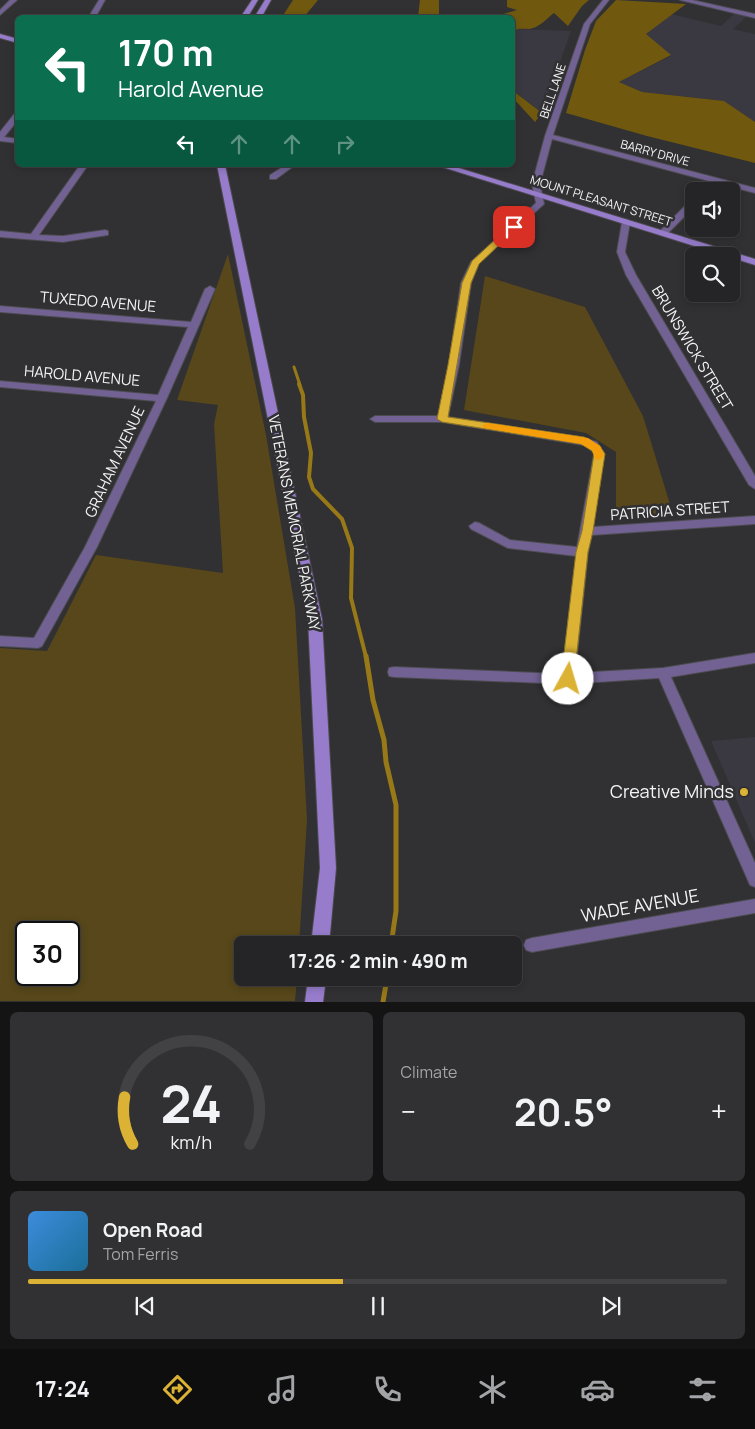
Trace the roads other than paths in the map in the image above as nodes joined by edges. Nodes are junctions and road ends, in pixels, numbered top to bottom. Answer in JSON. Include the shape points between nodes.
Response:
{"nodes":[{"id":1,"x":14,"y":0,"type":"edge"},
{"id":2,"x":102,"y":0,"type":"edge"},
{"id":3,"x":255,"y":0,"type":"edge"},
{"id":4,"x":268,"y":0,"type":"edge"},
{"id":5,"x":606,"y":0,"type":"edge"},
{"id":6,"x":683,"y":0,"type":"edge"},
{"id":7,"x":0,"y":13,"type":"edge"},
{"id":8,"x":93,"y":15,"type":"edge"},
{"id":9,"x":245,"y":15,"type":"edge"},
{"id":10,"x":259,"y":15,"type":"edge"},
{"id":11,"x":755,"y":16,"type":"edge"},
{"id":12,"x":0,"y":36,"type":"edge"},
{"id":13,"x":15,"y":40,"type":"edge"},
{"id":14,"x":15,"y":119,"type":"edge"},
{"id":15,"x":549,"y":136,"type":"junction"},
{"id":16,"x":0,"y":138,"type":"edge"},
{"id":17,"x":15,"y":140,"type":"edge"},
{"id":18,"x":83,"y":167,"type":"edge"},
{"id":19,"x":221,"y":167,"type":"edge"},
{"id":20,"x":288,"y":167,"type":"edge"},
{"id":21,"x":447,"y":167,"type":"edge"},
{"id":22,"x":273,"y":177,"type":"dead end"},
{"id":23,"x":715,"y":180,"type":"joint"},
{"id":24,"x":755,"y":191,"type":"edge"},
{"id":25,"x":538,"y":195,"type":"junction"},
{"id":26,"x":685,"y":211,"type":"edge"},
{"id":27,"x":626,"y":222,"type":"junction"},
{"id":28,"x":105,"y":233,"type":"dead end"},
{"id":29,"x":663,"y":233,"type":"junction"},
{"id":30,"x":0,"y":234,"type":"edge"},
{"id":31,"x":33,"y":236,"type":"junction"},
{"id":32,"x":755,"y":262,"type":"edge"},
{"id":33,"x":210,"y":289,"type":"dead end"},
{"id":34,"x":0,"y":309,"type":"edge"},
{"id":35,"x":193,"y":325,"type":"junction"},
{"id":36,"x":0,"y":384,"type":"edge"},
{"id":37,"x":162,"y":398,"type":"junction"},
{"id":38,"x":375,"y":419,"type":"dead end"},
{"id":39,"x":442,"y":419,"type":"junction"},
{"id":40,"x":755,"y":485,"type":"edge"},
{"id":41,"x":755,"y":520,"type":"edge"},
{"id":42,"x":475,"y":526,"type":"dead end"},
{"id":43,"x":587,"y":531,"type":"junction"},
{"id":44,"x":582,"y":552,"type":"junction"},
{"id":45,"x":0,"y":641,"type":"edge"},
{"id":46,"x":755,"y":658,"type":"edge"},
{"id":47,"x":394,"y":672,"type":"dead end"},
{"id":48,"x":663,"y":673,"type":"junction"},
{"id":49,"x":568,"y":679,"type":"junction"},
{"id":50,"x":755,"y":880,"type":"edge"},
{"id":51,"x":755,"y":906,"type":"edge"},
{"id":52,"x":321,"y":936,"type":"edge"},
{"id":53,"x":532,"y":945,"type":"dead end"},
{"id":54,"x":316,"y":986,"type":"edge"},
{"id":55,"x":314,"y":1002,"type":"edge"}],
"edges":[{"from":1,"to":7,"type":"street"},
{"from":2,"to":8,"type":"street"},
{"from":3,"to":9,"type":"main road"},
{"from":4,"to":10,"type":"main road"},
{"from":5,"to":15,"type":"street","name":"BELL LANE","via":[[587,24]]},
{"from":6,"to":11,"type":"street"},
{"from":12,"to":13,"type":"main road"},
{"from":14,"to":16,"type":"street"},
{"from":15,"to":23,"type":"street","name":"BARRY DRIVE"},
{"from":15,"to":25,"type":"street","name":"BELL LANE","via":[[536,184]]},
{"from":16,"to":17,"type":"street"},
{"from":18,"to":31,"type":"street"},
{"from":19,"to":52,"type":"main road","name":"VETERANS MEMORIAL PARKWAY","via":[[315,619],[328,868]]},
{"from":20,"to":22,"type":"street"},
{"from":21,"to":25,"type":"main road","name":"MOUNT PLEASANT STREET"},
{"from":23,"to":24,"type":"street","name":"BARRY DRIVE"},
{"from":25,"to":27,"type":"main road","name":"MOUNT PLEASANT STREET"},
{"from":25,"to":39,"type":"street","via":[[540,204],[475,262],[466,283]]},
{"from":26,"to":29,"type":"street"},
{"from":27,"to":29,"type":"main road","name":"MOUNT PLEASANT STREET"},
{"from":27,"to":40,"type":"street","name":"BRUNSWICK STREET","via":[[621,252],[631,275]]},
{"from":28,"to":31,"type":"street","via":[[74,238]]},
{"from":29,"to":32,"type":"main road","name":"MOUNT PLEASANT STREET"},
{"from":30,"to":31,"type":"street"},
{"from":33,"to":35,"type":"street","name":"GRAHAM AVENUE"},
{"from":34,"to":35,"type":"street","name":"TUXEDO AVENUE"},
{"from":35,"to":37,"type":"street","name":"GRAHAM AVENUE"},
{"from":36,"to":37,"type":"street","name":"HAROLD AVENUE"},
{"from":37,"to":45,"type":"street","name":"GRAHAM AVENUE","via":[[91,547],[38,643]]},
{"from":38,"to":39,"type":"street"},
{"from":39,"to":43,"type":"street","via":[[592,444],[599,454]]},
{"from":41,"to":43,"type":"street","name":"PATRICIA STREET"},
{"from":42,"to":44,"type":"street","via":[[508,544]]},
{"from":43,"to":44,"type":"street"},
{"from":44,"to":49,"type":"street"},
{"from":46,"to":48,"type":"street"},
{"from":47,"to":49,"type":"street"},
{"from":48,"to":49,"type":"street"},
{"from":48,"to":50,"type":"street"},
{"from":51,"to":53,"type":"street","name":"WADE AVENUE"},
{"from":54,"to":55,"type":"main road"}]}
